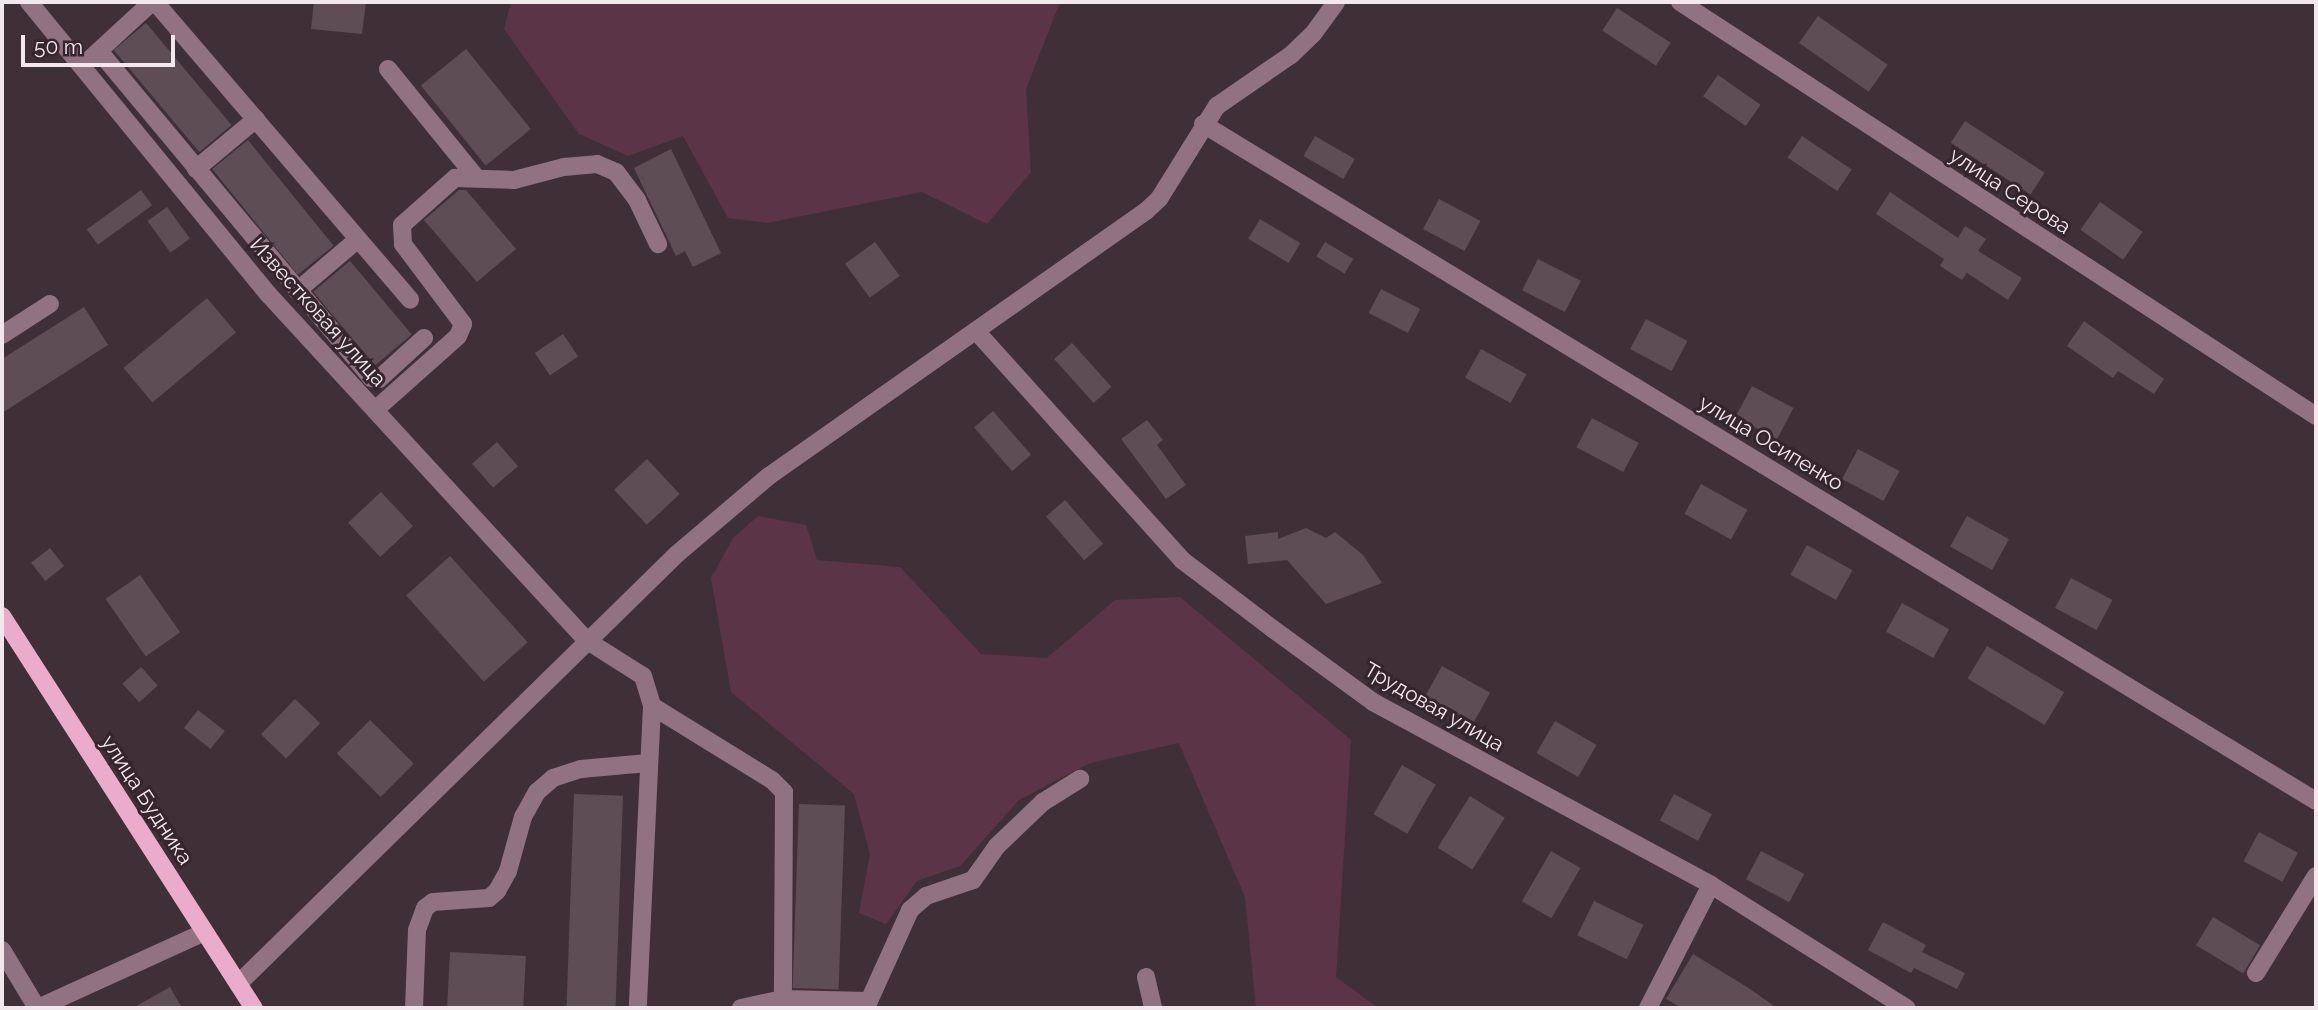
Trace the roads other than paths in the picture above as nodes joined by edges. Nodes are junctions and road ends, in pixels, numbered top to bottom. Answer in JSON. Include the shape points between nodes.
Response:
{"nodes":[{"id":1,"x":29,"y":2,"type":"edge"},
{"id":2,"x":154,"y":2,"type":"edge"},
{"id":3,"x":1336,"y":2,"type":"edge"},
{"id":4,"x":1680,"y":2,"type":"edge"},
{"id":5,"x":99,"y":51,"type":"junction"},
{"id":6,"x":82,"y":66,"type":"junction"},
{"id":7,"x":388,"y":69,"type":"dead end"},
{"id":8,"x":256,"y":119,"type":"junction"},
{"id":9,"x":1203,"y":124,"type":"junction"},
{"id":10,"x":196,"y":169,"type":"junction"},
{"id":11,"x":475,"y":176,"type":"junction"},
{"id":12,"x":357,"y":240,"type":"junction"},
{"id":13,"x":657,"y":244,"type":"dead end"},
{"id":14,"x":297,"y":291,"type":"junction"},
{"id":15,"x":410,"y":300,"type":"dead end"},
{"id":16,"x":50,"y":304,"type":"dead end"},
{"id":17,"x":976,"y":331,"type":"junction"},
{"id":18,"x":2,"y":335,"type":"edge"},
{"id":19,"x":424,"y":338,"type":"dead end"},
{"id":20,"x":375,"y":410,"type":"junction"},
{"id":21,"x":2316,"y":416,"type":"edge"},
{"id":22,"x":2,"y":616,"type":"edge"},
{"id":23,"x":586,"y":640,"type":"junction"},
{"id":24,"x":652,"y":706,"type":"junction"},
{"id":25,"x":648,"y":763,"type":"junction"},
{"id":26,"x":1080,"y":779,"type":"dead end"},
{"id":27,"x":2316,"y":801,"type":"edge"},
{"id":28,"x":2316,"y":876,"type":"edge"},
{"id":29,"x":1711,"y":885,"type":"junction"},
{"id":30,"x":205,"y":932,"type":"junction"},
{"id":31,"x":2,"y":950,"type":"edge"},
{"id":32,"x":2256,"y":973,"type":"dead end"},
{"id":33,"x":1146,"y":977,"type":"dead end"},
{"id":34,"x":239,"y":984,"type":"junction"},
{"id":35,"x":783,"y":999,"type":"junction"},
{"id":36,"x":37,"y":1008,"type":"edge"},
{"id":37,"x":254,"y":1008,"type":"edge"},
{"id":38,"x":414,"y":1008,"type":"edge"},
{"id":39,"x":638,"y":1008,"type":"edge"},
{"id":40,"x":741,"y":1008,"type":"edge"},
{"id":41,"x":1153,"y":1008,"type":"edge"},
{"id":42,"x":1648,"y":1008,"type":"edge"},
{"id":43,"x":1906,"y":1008,"type":"edge"}],
"edges":[{"from":1,"to":6,"type":"street","name":"Известковая улица"},
{"from":2,"to":5,"type":"street"},
{"from":2,"to":8,"type":"street"},
{"from":3,"to":9,"type":"street","via":[[1313,34],[1227,99]]},
{"from":4,"to":21,"type":"street","name":"улица Серова"},
{"from":5,"to":6,"type":"street"},
{"from":5,"to":10,"type":"street"},
{"from":6,"to":20,"type":"street","name":"Известковая улица","via":[[269,295]]},
{"from":7,"to":11,"type":"street"},
{"from":8,"to":10,"type":"street"},
{"from":8,"to":12,"type":"street"},
{"from":9,"to":17,"type":"street","via":[[1159,199]]},
{"from":9,"to":27,"type":"street","name":"улица Осипенко"},
{"from":10,"to":14,"type":"street"},
{"from":11,"to":13,"type":"street","via":[[514,180],[597,164],[616,172],[637,200]]},
{"from":11,"to":20,"type":"street","via":[[455,178],[402,226],[403,244],[463,324],[458,336]]},
{"from":12,"to":14,"type":"street"},
{"from":12,"to":15,"type":"street"},
{"from":14,"to":19,"type":"street","via":[[371,378],[379,379]]},
{"from":16,"to":18,"type":"street"},
{"from":17,"to":23,"type":"street","via":[[769,476]]},
{"from":17,"to":29,"type":"street","name":"Трудовая улица","via":[[1182,561],[1373,702]]},
{"from":20,"to":23,"type":"street","name":"Известковая улица"},
{"from":22,"to":30,"type":"main road","name":"улица Будника"},
{"from":23,"to":24,"type":"street","name":"Известковая улица","via":[[643,676]]},
{"from":23,"to":34,"type":"street"},
{"from":24,"to":25,"type":"street"},
{"from":24,"to":35,"type":"street","via":[[772,780],[784,792]]},
{"from":25,"to":38,"type":"street","via":[[581,769],[553,778],[537,792],[523,817],[497,891],[489,898],[433,902],[425,908],[417,930]]},
{"from":25,"to":39,"type":"street"},
{"from":26,"to":35,"type":"street","via":[[1034,811],[997,846],[973,880],[926,896],[910,910],[869,1001]]},
{"from":28,"to":32,"type":"street"},
{"from":29,"to":42,"type":"street"},
{"from":29,"to":43,"type":"street","name":"Трудовая улица"},
{"from":30,"to":34,"type":"main road","name":"улица Будника"},
{"from":30,"to":36,"type":"street"},
{"from":31,"to":36,"type":"street"},
{"from":33,"to":41,"type":"street"},
{"from":34,"to":37,"type":"main road","name":"улица Будника"},
{"from":35,"to":40,"type":"street"}]}
